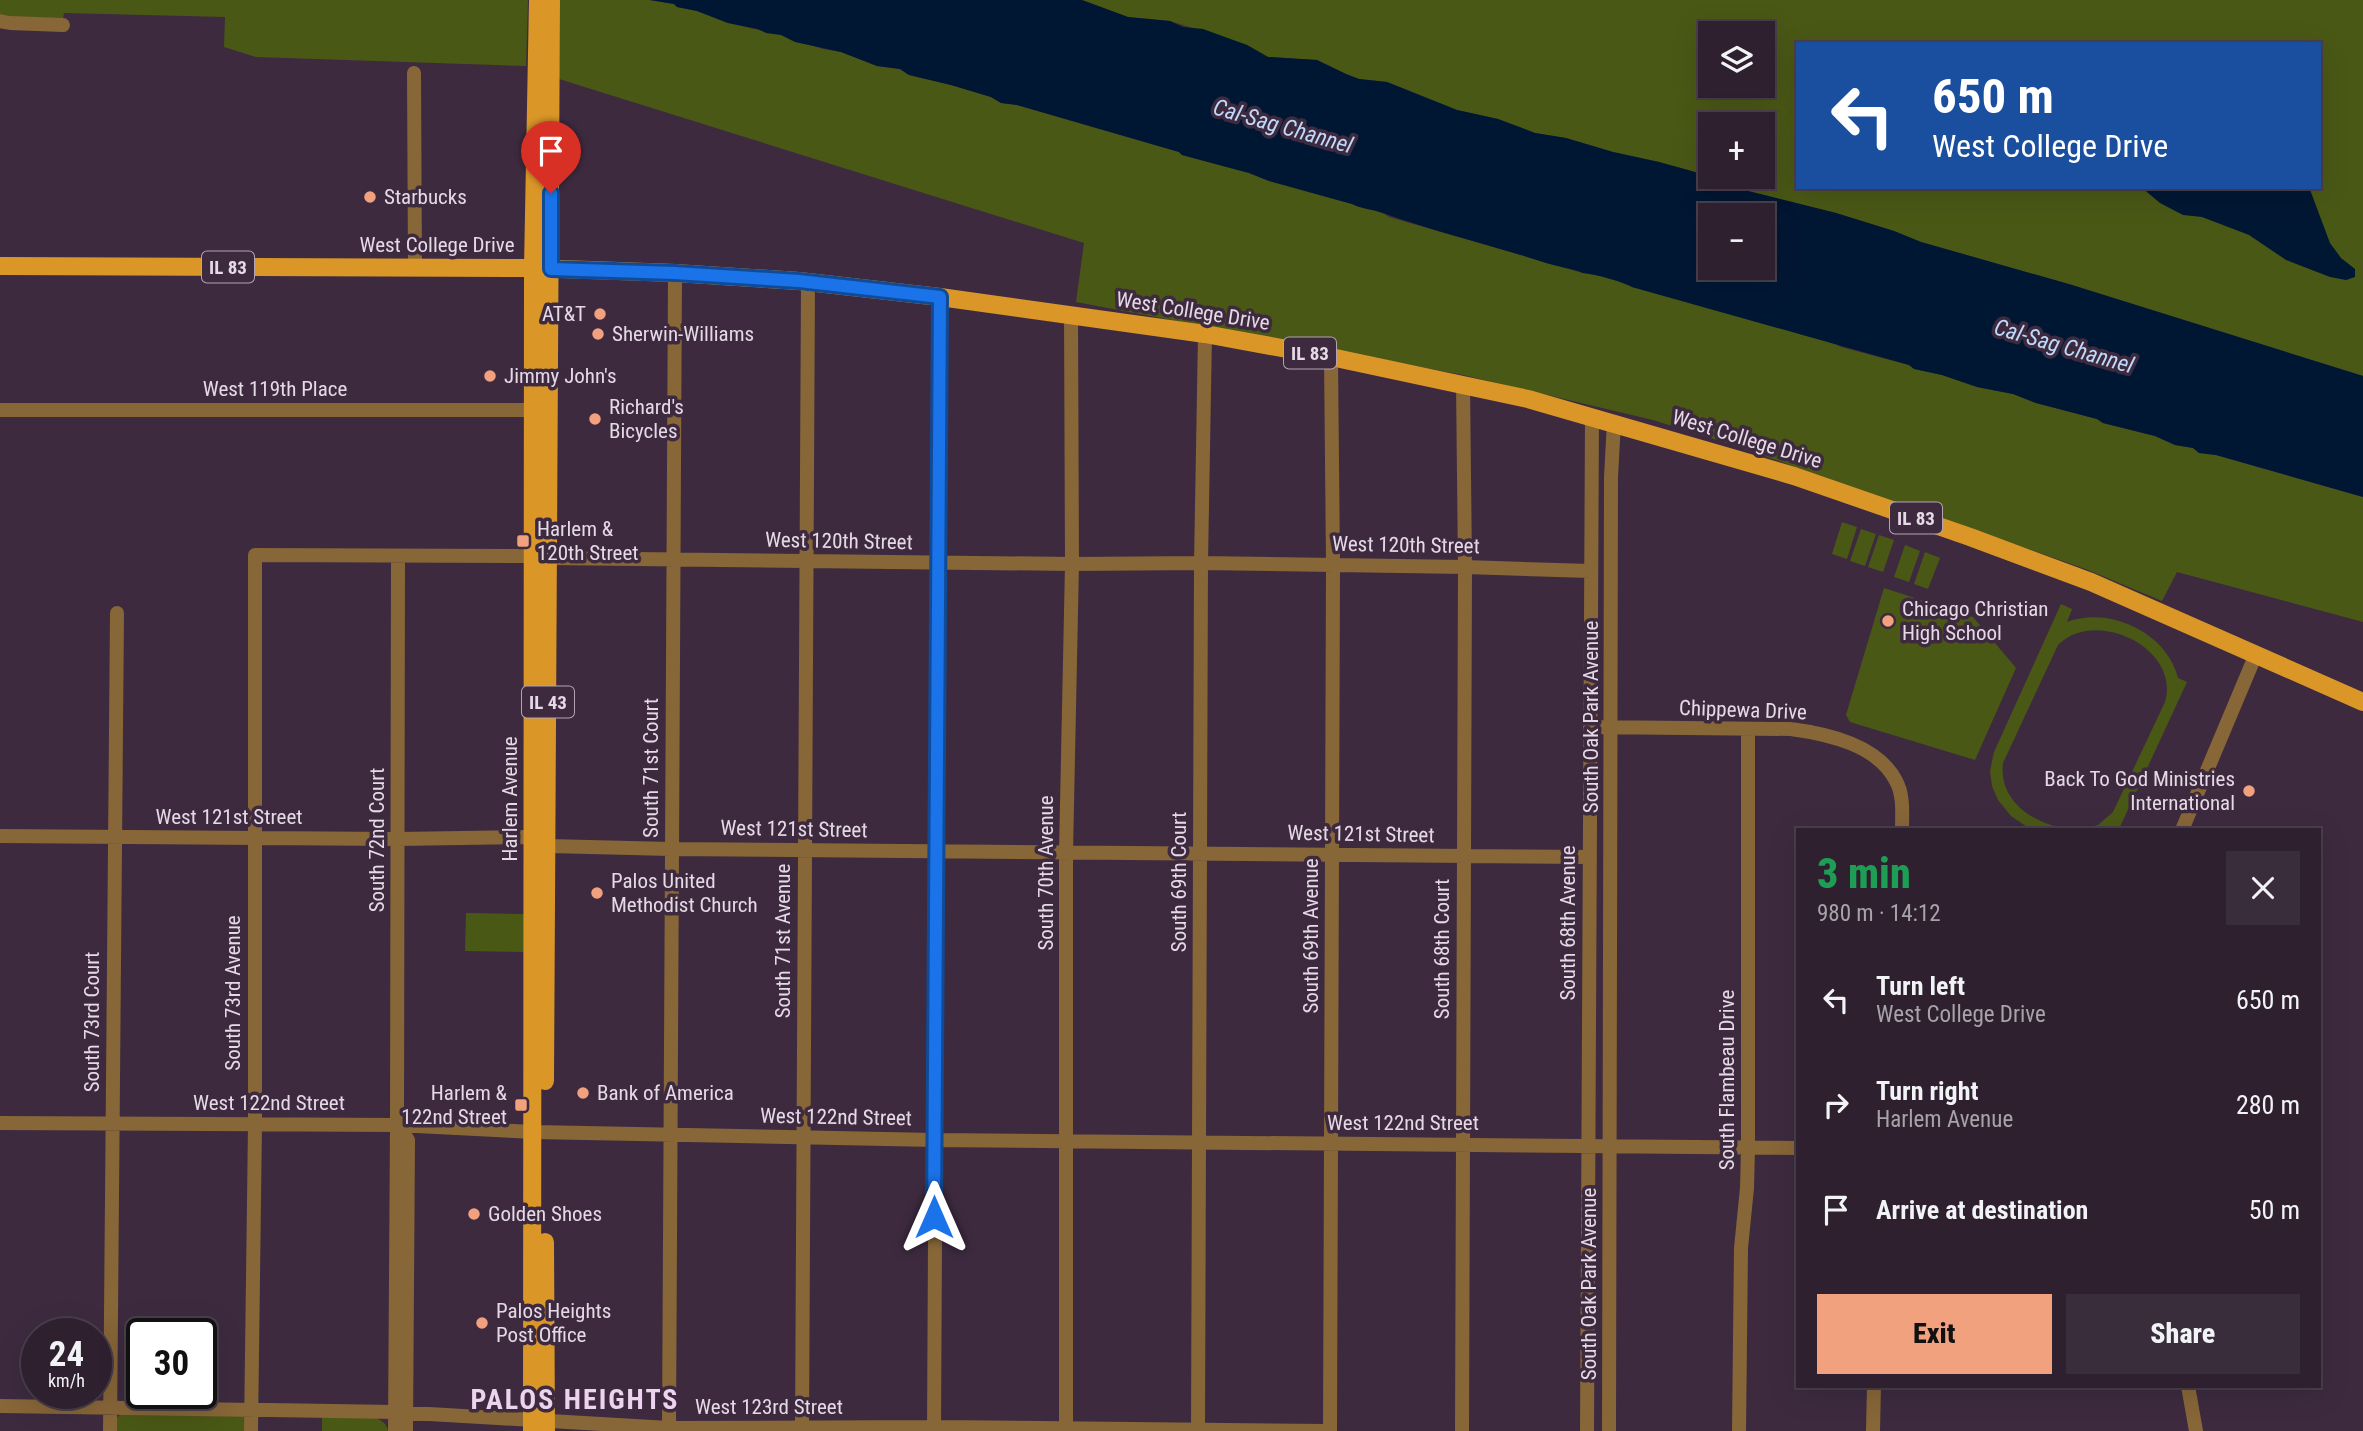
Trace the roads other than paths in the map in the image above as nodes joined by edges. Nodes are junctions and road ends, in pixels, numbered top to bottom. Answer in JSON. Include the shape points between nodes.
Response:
{"nodes":[{"id":1,"x":538,"y":0,"type":"edge"},
{"id":2,"x":551,"y":0,"type":"edge"},
{"id":3,"x":0,"y":21,"type":"edge"},
{"id":4,"x":63,"y":25,"type":"dead end"},
{"id":5,"x":414,"y":73,"type":"dead end"},
{"id":6,"x":0,"y":266,"type":"edge"},
{"id":7,"x":415,"y":268,"type":"junction"},
{"id":8,"x":542,"y":268,"type":"junction"},
{"id":9,"x":675,"y":273,"type":"junction"},
{"id":10,"x":807,"y":282,"type":"junction"},
{"id":11,"x":940,"y":297,"type":"junction"},
{"id":12,"x":1072,"y":315,"type":"junction"},
{"id":13,"x":1205,"y":334,"type":"junction"},
{"id":14,"x":1331,"y":357,"type":"junction"},
{"id":15,"x":1463,"y":384,"type":"junction"},
{"id":16,"x":0,"y":410,"type":"edge"},
{"id":17,"x":542,"y":410,"type":"junction"},
{"id":18,"x":1592,"y":416,"type":"junction"},
{"id":19,"x":1614,"y":422,"type":"junction"},
{"id":20,"x":255,"y":555,"type":"joint"},
{"id":21,"x":398,"y":556,"type":"junction"},
{"id":22,"x":542,"y":557,"type":"junction"},
{"id":23,"x":673,"y":560,"type":"junction"},
{"id":24,"x":805,"y":560,"type":"junction"},
{"id":25,"x":1201,"y":563,"type":"junction"},
{"id":26,"x":939,"y":564,"type":"junction"},
{"id":27,"x":1072,"y":564,"type":"junction"},
{"id":28,"x":1334,"y":565,"type":"junction"},
{"id":29,"x":1465,"y":566,"type":"junction"},
{"id":30,"x":1590,"y":571,"type":"junction"},
{"id":31,"x":117,"y":613,"type":"dead end"},
{"id":32,"x":2256,"y":654,"type":"junction"},
{"id":33,"x":2363,"y":702,"type":"edge"},
{"id":34,"x":1590,"y":727,"type":"junction"},
{"id":35,"x":1612,"y":727,"type":"junction"},
{"id":36,"x":1748,"y":729,"type":"junction"},
{"id":37,"x":1902,"y":828,"type":"edge"},
{"id":38,"x":2183,"y":828,"type":"edge"},
{"id":39,"x":0,"y":836,"type":"edge"},
{"id":40,"x":114,"y":837,"type":"junction"},
{"id":41,"x":254,"y":838,"type":"junction"},
{"id":42,"x":398,"y":839,"type":"junction"},
{"id":43,"x":540,"y":841,"type":"junction"},
{"id":44,"x":671,"y":849,"type":"junction"},
{"id":45,"x":805,"y":850,"type":"junction"},
{"id":46,"x":937,"y":851,"type":"junction"},
{"id":47,"x":1066,"y":853,"type":"junction"},
{"id":48,"x":1200,"y":854,"type":"junction"},
{"id":49,"x":1332,"y":855,"type":"junction"},
{"id":50,"x":1464,"y":856,"type":"junction"},
{"id":51,"x":1590,"y":857,"type":"junction"},
{"id":52,"x":0,"y":1123,"type":"edge"},
{"id":53,"x":112,"y":1123,"type":"junction"},
{"id":54,"x":255,"y":1124,"type":"junction"},
{"id":55,"x":397,"y":1125,"type":"junction"},
{"id":56,"x":539,"y":1133,"type":"junction"},
{"id":57,"x":671,"y":1135,"type":"junction"},
{"id":58,"x":803,"y":1138,"type":"junction"},
{"id":59,"x":935,"y":1140,"type":"junction"},
{"id":60,"x":1066,"y":1140,"type":"junction"},
{"id":61,"x":1199,"y":1143,"type":"junction"},
{"id":62,"x":1331,"y":1144,"type":"junction"},
{"id":63,"x":1588,"y":1144,"type":"junction"},
{"id":64,"x":1463,"y":1145,"type":"junction"},
{"id":65,"x":1610,"y":1145,"type":"junction"},
{"id":66,"x":1796,"y":1147,"type":"edge"},
{"id":67,"x":1748,"y":1148,"type":"junction"},
{"id":68,"x":111,"y":1318,"type":"edge"},
{"id":69,"x":1874,"y":1388,"type":"edge"},
{"id":70,"x":2188,"y":1388,"type":"edge"},
{"id":71,"x":0,"y":1406,"type":"edge"},
{"id":72,"x":21,"y":1406,"type":"edge"},
{"id":73,"x":112,"y":1408,"type":"edge"},
{"id":74,"x":110,"y":1409,"type":"edge"},
{"id":75,"x":251,"y":1409,"type":"junction"},
{"id":76,"x":400,"y":1412,"type":"junction"},
{"id":77,"x":539,"y":1426,"type":"edge"},
{"id":78,"x":668,"y":1429,"type":"edge"},
{"id":79,"x":934,"y":1429,"type":"edge"},
{"id":80,"x":802,"y":1430,"type":"edge"},
{"id":81,"x":1066,"y":1430,"type":"edge"},
{"id":82,"x":1198,"y":1430,"type":"edge"},
{"id":83,"x":110,"y":1431,"type":"edge"},
{"id":84,"x":251,"y":1431,"type":"edge"},
{"id":85,"x":395,"y":1431,"type":"edge"},
{"id":86,"x":406,"y":1431,"type":"edge"},
{"id":87,"x":1330,"y":1431,"type":"edge"},
{"id":88,"x":1462,"y":1431,"type":"edge"},
{"id":89,"x":1587,"y":1431,"type":"edge"},
{"id":90,"x":1609,"y":1431,"type":"edge"},
{"id":91,"x":1740,"y":1431,"type":"edge"},
{"id":92,"x":1873,"y":1431,"type":"edge"},
{"id":93,"x":2196,"y":1431,"type":"edge"}],
"edges":[{"from":1,"to":8,"type":"main road","name":"Harlem Avenue","number":"IL 43"},
{"from":2,"to":8,"type":"main road","name":"Harlem Avenue","number":"IL 43"},
{"from":3,"to":4,"type":"street"},
{"from":5,"to":7,"type":"street"},
{"from":6,"to":7,"type":"main road","name":"West College Drive","number":"IL 83"},
{"from":7,"to":8,"type":"main road","name":"West College Drive","number":"IL 83"},
{"from":8,"to":9,"type":"main road","name":"West College Drive","number":"IL 83"},
{"from":8,"to":17,"type":"main road","name":"Harlem Avenue","number":"IL 43"},
{"from":9,"to":10,"type":"main road","name":"West College Drive","number":"IL 83"},
{"from":9,"to":23,"type":"street","name":"South 71st Court"},
{"from":10,"to":11,"type":"main road","name":"West College Drive","number":"IL 83"},
{"from":10,"to":24,"type":"street","name":"South 71st Avenue"},
{"from":11,"to":12,"type":"main road","name":"West College Drive","number":"IL 83"},
{"from":11,"to":26,"type":"street"},
{"from":12,"to":13,"type":"main road","name":"West College Drive","number":"IL 83"},
{"from":12,"to":27,"type":"street","name":"South 70th Avenue"},
{"from":13,"to":14,"type":"main road","name":"West College Drive","number":"IL 83"},
{"from":13,"to":25,"type":"street","name":"South 69th Court"},
{"from":14,"to":15,"type":"main road","name":"West College Drive","number":"IL 83"},
{"from":14,"to":28,"type":"street","name":"South 69th Avenue"},
{"from":15,"to":18,"type":"main road","name":"West College Drive","number":"IL 83"},
{"from":15,"to":29,"type":"street","name":"South 68th Court"},
{"from":16,"to":17,"type":"street","name":"West 119th Place"},
{"from":17,"to":22,"type":"main road","name":"Harlem Avenue","number":"IL 43"},
{"from":18,"to":19,"type":"main road","name":"West College Drive","number":"IL 83"},
{"from":18,"to":30,"type":"street","name":"South 68th Avenue"},
{"from":19,"to":32,"type":"main road","name":"West College Drive","number":"IL 83","via":[[1794,476],[1969,537],[2091,582]]},
{"from":19,"to":35,"type":"street","name":"South Oak Park Avenue"},
{"from":20,"to":21,"type":"street","name":"West 120th Street"},
{"from":20,"to":41,"type":"street","name":"South 73rd Avenue"},
{"from":21,"to":22,"type":"street","name":"West 120th Street"},
{"from":21,"to":42,"type":"street","name":"South 72nd Court"},
{"from":22,"to":23,"type":"street","name":"West 120th Street"},
{"from":22,"to":43,"type":"main road","name":"Harlem Avenue","number":"IL 43"},
{"from":23,"to":24,"type":"street","name":"West 120th Street"},
{"from":23,"to":44,"type":"street","name":"South 71st Court"},
{"from":24,"to":26,"type":"street","name":"West 120th Street"},
{"from":24,"to":45,"type":"street","name":"South 71st Avenue"},
{"from":25,"to":27,"type":"street","name":"West 120th Street"},
{"from":25,"to":28,"type":"street","name":"West 120th Street"},
{"from":25,"to":48,"type":"street","name":"South 69th Court"},
{"from":26,"to":27,"type":"street","name":"West 120th Street"},
{"from":26,"to":46,"type":"street"},
{"from":27,"to":47,"type":"street","name":"South 70th Avenue"},
{"from":28,"to":29,"type":"street","name":"West 120th Street"},
{"from":28,"to":49,"type":"street","name":"South 69th Avenue"},
{"from":29,"to":30,"type":"street","name":"West 120th Street"},
{"from":29,"to":50,"type":"street","name":"South 68th Court"},
{"from":30,"to":34,"type":"street","name":"South 68th Avenue"},
{"from":31,"to":40,"type":"street","name":"South 73rd Court"},
{"from":32,"to":33,"type":"main road","name":"West College Drive","number":"IL 83"},
{"from":32,"to":38,"type":"street"},
{"from":34,"to":35,"type":"street","name":"Chippewa Drive"},
{"from":34,"to":51,"type":"street","name":"South 68th Avenue"},
{"from":35,"to":36,"type":"street","name":"Chippewa Drive"},
{"from":35,"to":65,"type":"street","name":"South Oak Park Avenue"},
{"from":36,"to":37,"type":"street","name":"Chippewa Drive","via":[[1820,733],[1867,752],[1887,766],[1898,783]]},
{"from":36,"to":67,"type":"street","name":"South Flambeau Drive"},
{"from":39,"to":40,"type":"street","name":"West 121st Street"},
{"from":40,"to":41,"type":"street","name":"West 121st Street"},
{"from":40,"to":53,"type":"street","name":"South 73rd Court"},
{"from":41,"to":42,"type":"street","name":"West 121st Street"},
{"from":41,"to":54,"type":"street","name":"South 73rd Avenue"},
{"from":42,"to":43,"type":"street","name":"West 121st Street"},
{"from":42,"to":55,"type":"street","name":"South 72nd Court"},
{"from":43,"to":44,"type":"street","name":"West 121st Street"},
{"from":43,"to":56,"type":"main road","name":"Harlem Avenue","number":"IL 43"},
{"from":44,"to":45,"type":"street","name":"West 121st Street"},
{"from":44,"to":57,"type":"street","name":"South 71st Court"},
{"from":45,"to":46,"type":"street","name":"West 121st Street"},
{"from":45,"to":58,"type":"street","name":"South 71st Avenue"},
{"from":46,"to":47,"type":"street","name":"West 121st Street"},
{"from":46,"to":59,"type":"street"},
{"from":47,"to":48,"type":"street","name":"West 121st Street"},
{"from":47,"to":60,"type":"street","name":"South 70th Avenue"},
{"from":48,"to":49,"type":"street","name":"West 121st Street"},
{"from":48,"to":61,"type":"street","name":"South 69th Court"},
{"from":49,"to":50,"type":"street","name":"West 121st Street"},
{"from":49,"to":62,"type":"street","name":"South 69th Avenue"},
{"from":50,"to":51,"type":"street","name":"West 121st Street"},
{"from":50,"to":64,"type":"street","name":"South 68th Court"},
{"from":51,"to":63,"type":"street","name":"South 68th Avenue"},
{"from":52,"to":53,"type":"street","name":"West 122nd Street"},
{"from":53,"to":54,"type":"street","name":"West 122nd Street"},
{"from":53,"to":68,"type":"street","name":"South 73rd Court"},
{"from":54,"to":55,"type":"street","name":"West 122nd Street"},
{"from":54,"to":75,"type":"street","name":"South 73rd Avenue"},
{"from":55,"to":56,"type":"street","name":"West 122nd Street"},
{"from":55,"to":76,"type":"street","name":"South 72nd Court"},
{"from":56,"to":57,"type":"street","name":"West 122nd Street"},
{"from":56,"to":77,"type":"main road","name":"Harlem Avenue","number":"IL 43"},
{"from":57,"to":58,"type":"street","name":"West 122nd Street"},
{"from":57,"to":78,"type":"street","name":"South 71st Court"},
{"from":58,"to":59,"type":"street","name":"West 122nd Street"},
{"from":58,"to":80,"type":"street","name":"South 71st Avenue"},
{"from":59,"to":60,"type":"street","name":"West 122nd Street"},
{"from":59,"to":79,"type":"street"},
{"from":60,"to":61,"type":"street","name":"West 122nd Street"},
{"from":60,"to":81,"type":"street","name":"South 70th Avenue"},
{"from":61,"to":62,"type":"street","name":"West 122nd Street"},
{"from":61,"to":82,"type":"street","name":"South 69th Court"},
{"from":62,"to":64,"type":"street","name":"West 122nd Street"},
{"from":62,"to":87,"type":"street","name":"South 69th Avenue"},
{"from":63,"to":64,"type":"street","name":"West 122nd Street"},
{"from":63,"to":65,"type":"street","name":"West 122nd Street"},
{"from":63,"to":89,"type":"street","name":"South 68th Avenue"},
{"from":64,"to":88,"type":"street","name":"South 68th Court"},
{"from":65,"to":67,"type":"street","name":"West 122nd Street"},
{"from":65,"to":90,"type":"street","name":"South Oak Park Avenue"},
{"from":66,"to":67,"type":"street","name":"West 122nd Street"},
{"from":67,"to":91,"type":"street","name":"South Flambeau Drive","via":[[1740,1265]]},
{"from":69,"to":92,"type":"street"},
{"from":70,"to":93,"type":"street"},
{"from":71,"to":72,"type":"street","name":"West 123rd Street"},
{"from":73,"to":75,"type":"street","name":"West 123rd Street"},
{"from":74,"to":83,"type":"street","name":"South 73rd Court"},
{"from":75,"to":76,"type":"street","name":"West 123rd Street"},
{"from":75,"to":84,"type":"street","name":"South 73rd Avenue"},
{"from":76,"to":77,"type":"street","name":"West 123rd Street"},
{"from":76,"to":85,"type":"street","name":"South 72nd Court"},
{"from":76,"to":86,"type":"street","name":"South 72nd Court"},
{"from":77,"to":78,"type":"street","name":"West 123rd Street"},
{"from":78,"to":80,"type":"street","name":"West 123rd Street"},
{"from":79,"to":80,"type":"street","name":"West 123rd Street"},
{"from":79,"to":81,"type":"street","name":"West 123rd Street"},
{"from":81,"to":82,"type":"street","name":"West 123rd Street"},
{"from":82,"to":87,"type":"street","name":"West 123rd Street"}]}
